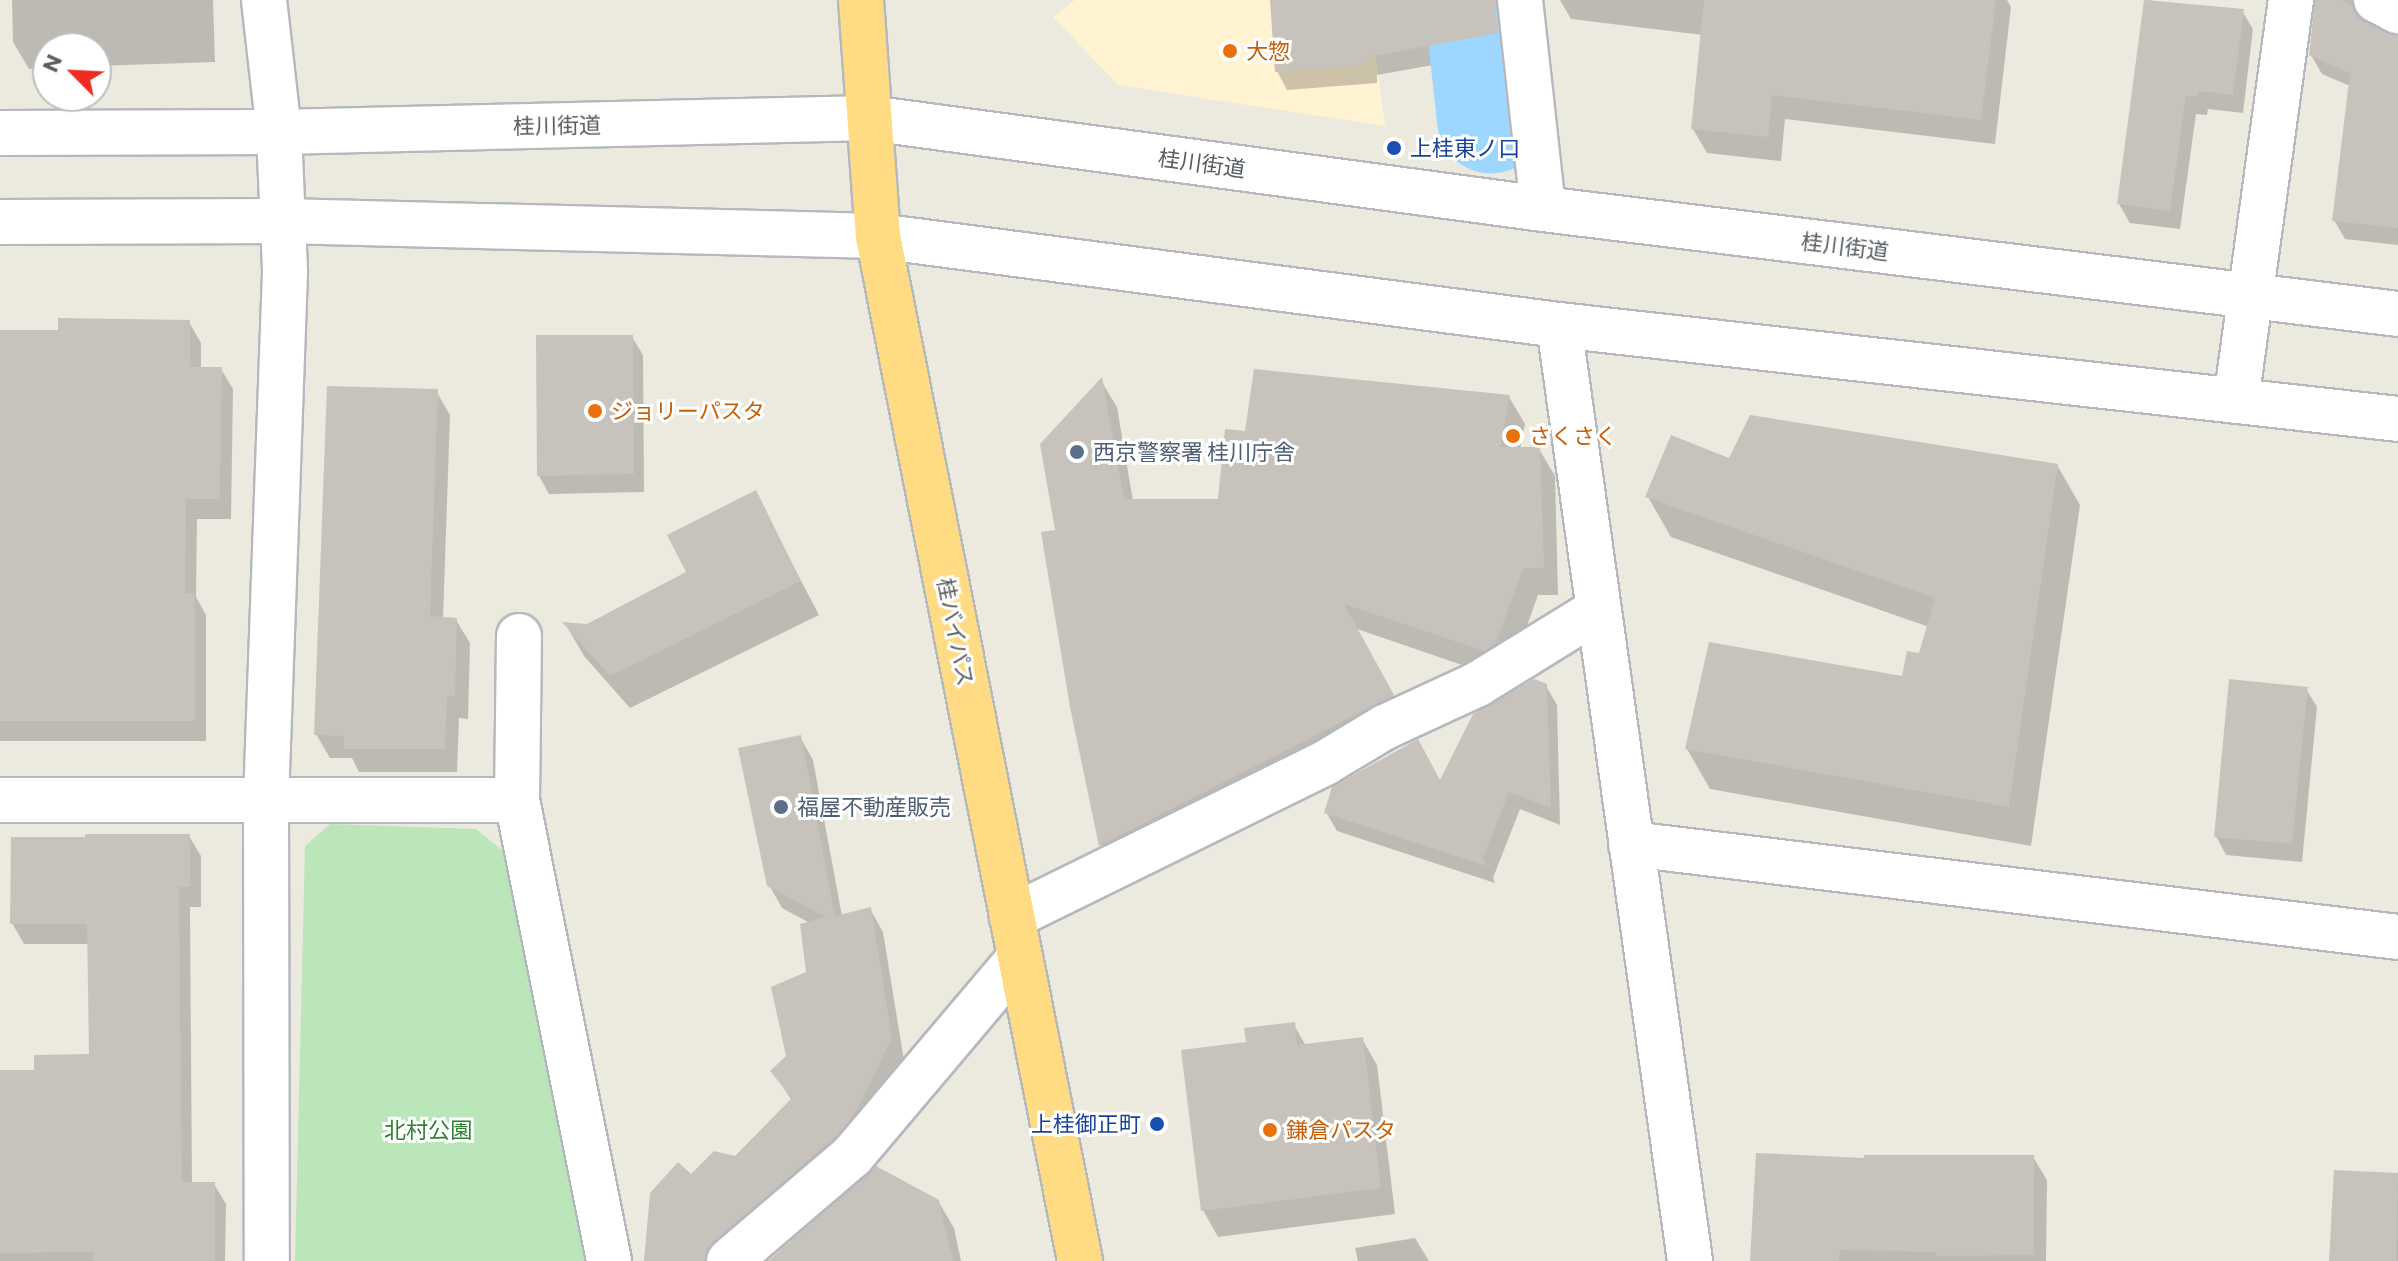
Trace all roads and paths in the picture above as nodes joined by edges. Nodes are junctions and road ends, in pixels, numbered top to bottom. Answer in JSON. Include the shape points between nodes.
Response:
{"nodes":[{"id":1,"x":264,"y":0,"type":"edge"},
{"id":2,"x":861,"y":0,"type":"edge"},
{"id":3,"x":1520,"y":0,"type":"edge"},
{"id":4,"x":2291,"y":0,"type":"edge"},
{"id":5,"x":2376,"y":0,"type":"edge"},
{"id":6,"x":2398,"y":11,"type":"edge"},
{"id":7,"x":869,"y":118,"type":"junction"},
{"id":8,"x":279,"y":132,"type":"junction"},
{"id":9,"x":0,"y":133,"type":"edge"},
{"id":10,"x":1543,"y":209,"type":"junction"},
{"id":11,"x":283,"y":221,"type":"junction"},
{"id":12,"x":0,"y":222,"type":"edge"},
{"id":13,"x":878,"y":236,"type":"junction"},
{"id":14,"x":2251,"y":296,"type":"junction"},
{"id":15,"x":2398,"y":314,"type":"edge"},
{"id":16,"x":1559,"y":325,"type":"junction"},
{"id":17,"x":2236,"y":401,"type":"junction"},
{"id":18,"x":2398,"y":419,"type":"edge"},
{"id":19,"x":1598,"y":610,"type":"junction"},
{"id":20,"x":519,"y":636,"type":"dead end"},
{"id":21,"x":266,"y":799,"type":"junction"},
{"id":22,"x":0,"y":800,"type":"edge"},
{"id":23,"x":517,"y":800,"type":"junction"},
{"id":24,"x":1631,"y":844,"type":"junction"},
{"id":25,"x":1016,"y":937,"type":"junction"},
{"id":26,"x":2398,"y":937,"type":"edge"},
{"id":27,"x":267,"y":1261,"type":"edge"},
{"id":28,"x":609,"y":1261,"type":"edge"},
{"id":29,"x":729,"y":1261,"type":"edge"},
{"id":30,"x":1080,"y":1261,"type":"edge"},
{"id":31,"x":1690,"y":1261,"type":"edge"}],
"edges":[{"from":1,"to":8,"type":"street"},
{"from":2,"to":7,"type":"highway","name":"桂バイパス"},
{"from":3,"to":10,"type":"street"},
{"from":4,"to":14,"type":"street"},
{"from":5,"to":6,"type":"street"},
{"from":7,"to":8,"type":"street","name":"桂川街道"},
{"from":7,"to":10,"type":"street","name":"桂川街道"},
{"from":7,"to":13,"type":"highway","name":"桂バイパス"},
{"from":8,"to":9,"type":"street","name":"桂川街道"},
{"from":8,"to":11,"type":"street"},
{"from":10,"to":14,"type":"street","name":"桂川街道"},
{"from":11,"to":12,"type":"street"},
{"from":11,"to":13,"type":"street"},
{"from":11,"to":21,"type":"street"},
{"from":13,"to":16,"type":"street"},
{"from":13,"to":25,"type":"highway","name":"桂バイパス"},
{"from":14,"to":15,"type":"street","name":"桂川街道"},
{"from":14,"to":17,"type":"street"},
{"from":16,"to":17,"type":"street"},
{"from":16,"to":19,"type":"street"},
{"from":17,"to":18,"type":"street"},
{"from":19,"to":24,"type":"street"},
{"from":19,"to":25,"type":"street","via":[[1478,684],[1385,727]]},
{"from":20,"to":23,"type":"street"},
{"from":21,"to":22,"type":"street"},
{"from":21,"to":23,"type":"street"},
{"from":21,"to":27,"type":"street"},
{"from":23,"to":28,"type":"street"},
{"from":24,"to":26,"type":"street"},
{"from":24,"to":31,"type":"street"},
{"from":25,"to":29,"type":"street","via":[[852,1156]]},
{"from":25,"to":30,"type":"highway","name":"桂バイパス"}]}
